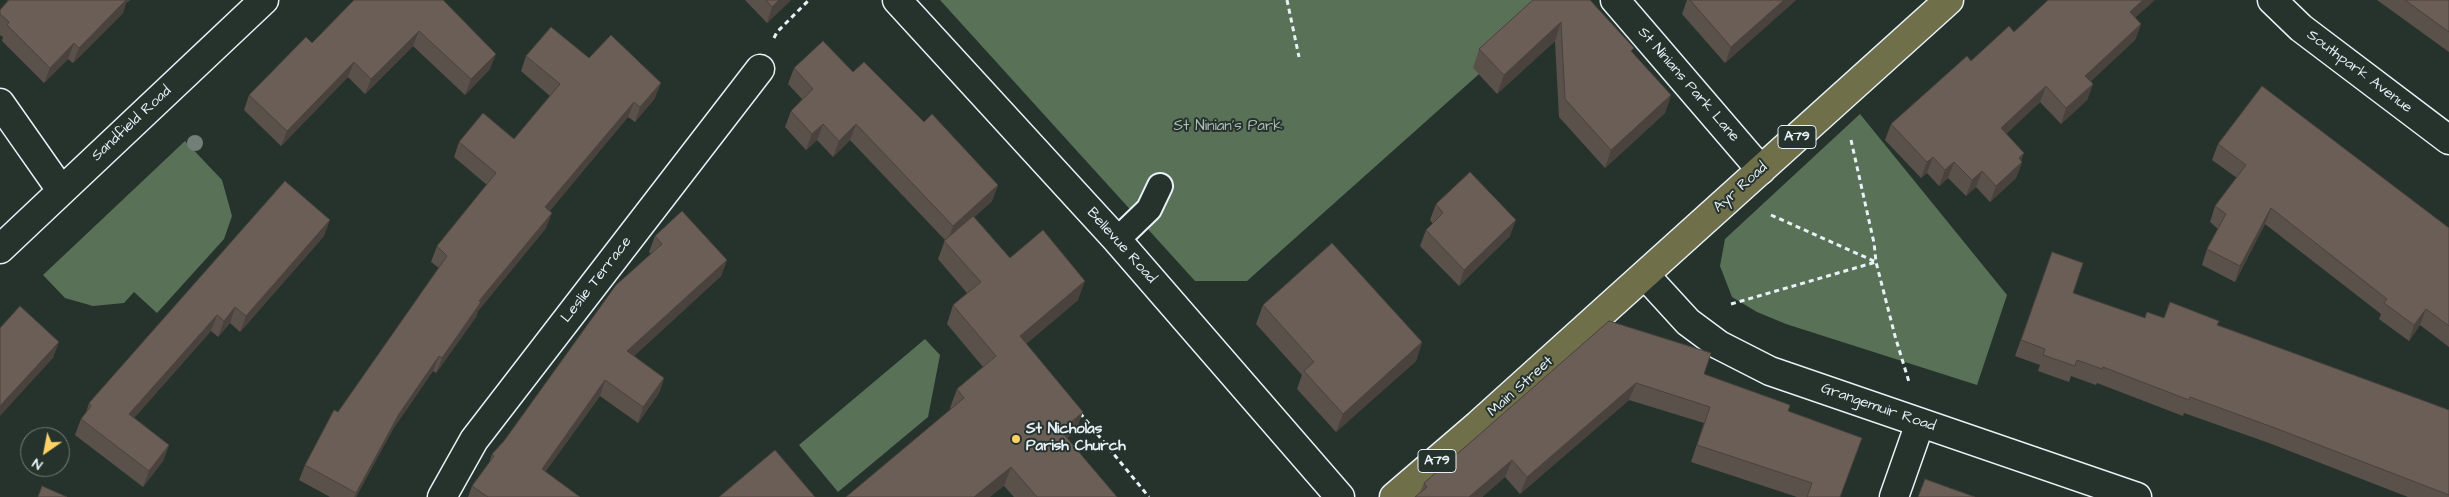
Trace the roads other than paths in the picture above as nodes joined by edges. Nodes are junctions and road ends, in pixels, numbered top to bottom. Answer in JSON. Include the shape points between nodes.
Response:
{"nodes":[{"id":1,"x":897,"y":0,"type":"edge"},
{"id":2,"x":1615,"y":0,"type":"edge"},
{"id":3,"x":1949,"y":0,"type":"edge"},
{"id":4,"x":2272,"y":0,"type":"edge"},
{"id":5,"x":253,"y":4,"type":"edge"},
{"id":6,"x":760,"y":69,"type":"road end"},
{"id":7,"x":0,"y":103,"type":"edge"},
{"id":8,"x":2449,"y":140,"type":"edge"},
{"id":9,"x":1760,"y":170,"type":"junction"},
{"id":10,"x":1160,"y":186,"type":"dead end"},
{"id":11,"x":61,"y":190,"type":"junction"},
{"id":12,"x":1116,"y":240,"type":"junction"},
{"id":13,"x":0,"y":250,"type":"edge"},
{"id":14,"x":1645,"y":275,"type":"junction"},
{"id":15,"x":1920,"y":423,"type":"junction"},
{"id":16,"x":442,"y":497,"type":"edge"},
{"id":17,"x":1340,"y":497,"type":"edge"},
{"id":18,"x":1394,"y":497,"type":"edge"},
{"id":19,"x":1894,"y":497,"type":"edge"},
{"id":20,"x":2137,"y":497,"type":"edge"}],
"edges":[{"from":1,"to":12,"type":"street","name":"Bellevue Road"},
{"from":2,"to":9,"type":"street","name":"St Ninians Park Lane"},
{"from":3,"to":9,"type":"main road","name":"Ayr Road","number":"A79"},
{"from":4,"to":8,"type":"street","name":"Southpark Avenue","via":[[2301,28]]},
{"from":5,"to":11,"type":"street","name":"Sandfield Road"},
{"from":6,"to":16,"type":"street","name":"Leslie Terrace","via":[[474,440]]},
{"from":7,"to":11,"type":"street"},
{"from":9,"to":14,"type":"main road","name":"Ayr Road","number":"A79"},
{"from":10,"to":12,"type":"lane","via":[[1149,209]]},
{"from":11,"to":13,"type":"street","name":"Sandfield Road"},
{"from":12,"to":17,"type":"street","name":"Bellevue Road"},
{"from":14,"to":15,"type":"street","name":"Grangemuir Road","via":[[1688,322],[1719,345],[1770,371]]},
{"from":14,"to":18,"type":"main road","name":"Main Street","number":"A79"},
{"from":15,"to":19,"type":"street"},
{"from":15,"to":20,"type":"street","name":"Grangemuir Road"}]}
